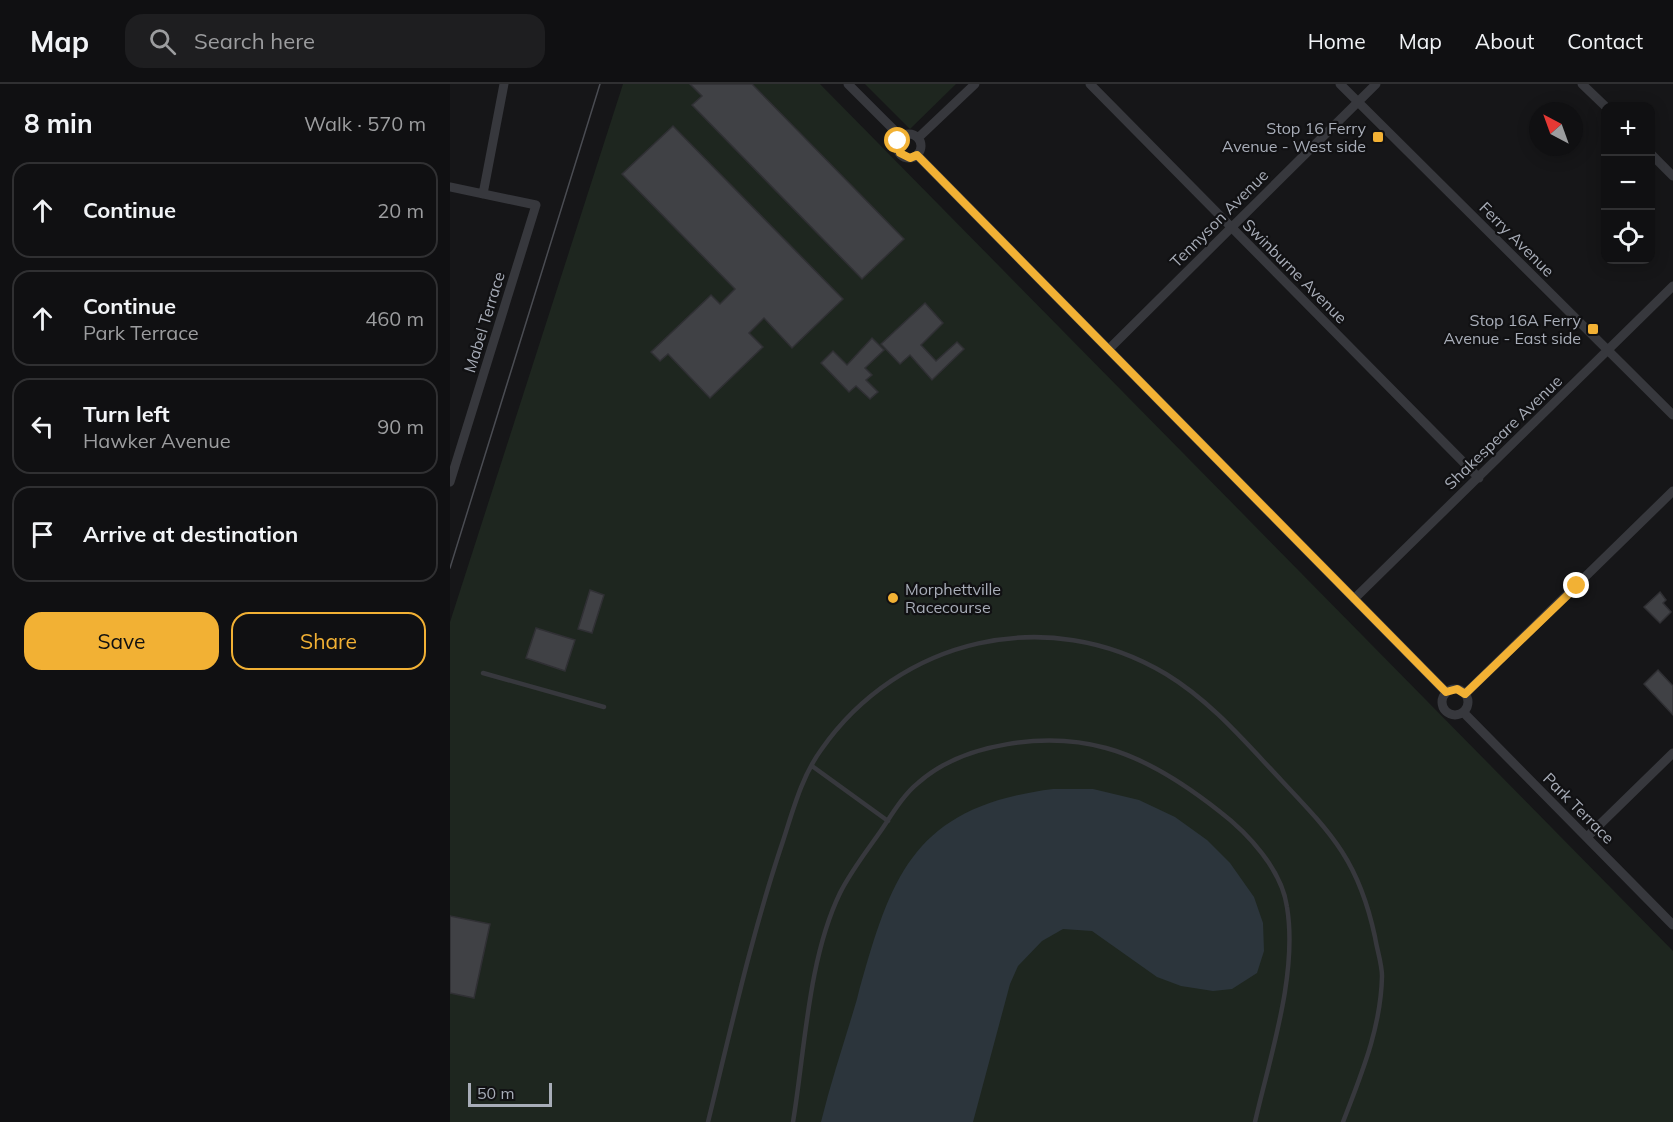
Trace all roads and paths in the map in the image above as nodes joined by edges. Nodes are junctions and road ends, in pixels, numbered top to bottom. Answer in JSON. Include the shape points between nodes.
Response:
{"nodes":[{"id":1,"x":504,"y":84,"type":"edge"},
{"id":2,"x":848,"y":84,"type":"edge"},
{"id":3,"x":975,"y":84,"type":"edge"},
{"id":4,"x":1090,"y":84,"type":"edge"},
{"id":5,"x":1340,"y":84,"type":"edge"},
{"id":6,"x":1376,"y":84,"type":"edge"},
{"id":7,"x":1582,"y":84,"type":"edge"},
{"id":8,"x":1358,"y":102,"type":"junction"},
{"id":9,"x":1601,"y":103,"type":"edge"},
{"id":10,"x":901,"y":137,"type":"junction"},
{"id":11,"x":918,"y":138,"type":"junction"},
{"id":12,"x":917,"y":155,"type":"junction"},
{"id":13,"x":1653,"y":156,"type":"edge"},
{"id":14,"x":1673,"y":176,"type":"edge"},
{"id":15,"x":450,"y":188,"type":"edge"},
{"id":16,"x":483,"y":194,"type":"junction"},
{"id":17,"x":1230,"y":227,"type":"junction"},
{"id":18,"x":1673,"y":286,"type":"edge"},
{"id":19,"x":1109,"y":349,"type":"junction"},
{"id":20,"x":1608,"y":351,"type":"junction"},
{"id":21,"x":1673,"y":415,"type":"edge"},
{"id":22,"x":1479,"y":478,"type":"junction"},
{"id":23,"x":450,"y":482,"type":"edge"},
{"id":24,"x":1673,"y":491,"type":"edge"},
{"id":25,"x":1354,"y":599,"type":"junction"},
{"id":26,"x":483,"y":673,"type":"dead end"},
{"id":27,"x":1446,"y":692,"type":"junction"},
{"id":28,"x":1465,"y":694,"type":"junction"},
{"id":29,"x":604,"y":707,"type":"dead end"},
{"id":30,"x":1463,"y":712,"type":"junction"},
{"id":31,"x":1673,"y":753,"type":"edge"},
{"id":32,"x":812,"y":766,"type":"junction"},
{"id":33,"x":888,"y":821,"type":"junction"},
{"id":34,"x":1587,"y":837,"type":"junction"},
{"id":35,"x":1673,"y":925,"type":"edge"},
{"id":36,"x":708,"y":1122,"type":"edge"},
{"id":37,"x":793,"y":1122,"type":"edge"},
{"id":38,"x":1255,"y":1122,"type":"edge"},
{"id":39,"x":1343,"y":1122,"type":"edge"}],
"edges":[{"from":1,"to":16,"type":"street"},
{"from":2,"to":10,"type":"street"},
{"from":3,"to":11,"type":"street"},
{"from":4,"to":17,"type":"street","name":"Swinburne Avenue"},
{"from":5,"to":8,"type":"street","name":"Ferry Avenue"},
{"from":6,"to":8,"type":"street","name":"Tennyson Avenue"},
{"from":7,"to":9,"type":"street"},
{"from":8,"to":17,"type":"street","name":"Tennyson Avenue"},
{"from":8,"to":20,"type":"street","name":"Ferry Avenue"},
{"from":10,"to":11,"type":"street","via":[[908,134]]},
{"from":10,"to":12,"type":"street","via":[[897,144],[900,153],[910,158]]},
{"from":11,"to":12,"type":"street","via":[[921,146]]},
{"from":12,"to":19,"type":"street"},
{"from":13,"to":14,"type":"street"},
{"from":15,"to":16,"type":"street"},
{"from":16,"to":23,"type":"street","name":"Mabel Terrace","via":[[536,205]]},
{"from":17,"to":19,"type":"street","name":"Tennyson Avenue"},
{"from":17,"to":22,"type":"street","name":"Swinburne Avenue"},
{"from":18,"to":20,"type":"street","name":"Shakespeare Avenue"},
{"from":19,"to":25,"type":"street"},
{"from":20,"to":21,"type":"street","name":"Ferry Avenue"},
{"from":20,"to":22,"type":"street","name":"Shakespeare Avenue"},
{"from":22,"to":25,"type":"street","name":"Shakespeare Avenue"},
{"from":24,"to":28,"type":"street"},
{"from":25,"to":27,"type":"street"},
{"from":26,"to":29,"type":"lane"},
{"from":27,"to":28,"type":"street","via":[[1457,689]]},
{"from":27,"to":30,"type":"street","via":[[1442,700],[1445,711],[1454,715]]},
{"from":28,"to":30,"type":"street","via":[[1468,702]]},
{"from":30,"to":34,"type":"street","name":"Park Terrace"},
{"from":31,"to":34,"type":"street"},
{"from":32,"to":33,"type":"lane"},
{"from":32,"to":36,"type":"lane","via":[[799,792],[767,887]]},
{"from":32,"to":39,"type":"lane","via":[[862,701],[909,668],[973,643],[1067,639],[1110,648],[1166,674],[1214,710],[1325,826],[1349,859],[1369,912],[1382,975],[1373,1045]]},
{"from":33,"to":37,"type":"lane","via":[[840,894],[821,952],[809,1004]]},
{"from":33,"to":38,"type":"lane","via":[[918,783],[956,758],[988,746],[1029,742],[1069,742],[1115,751],[1194,791],[1233,821],[1257,846],[1277,880],[1287,904],[1290,944],[1281,1007]]},
{"from":34,"to":35,"type":"street","name":"Park Terrace"}]}
